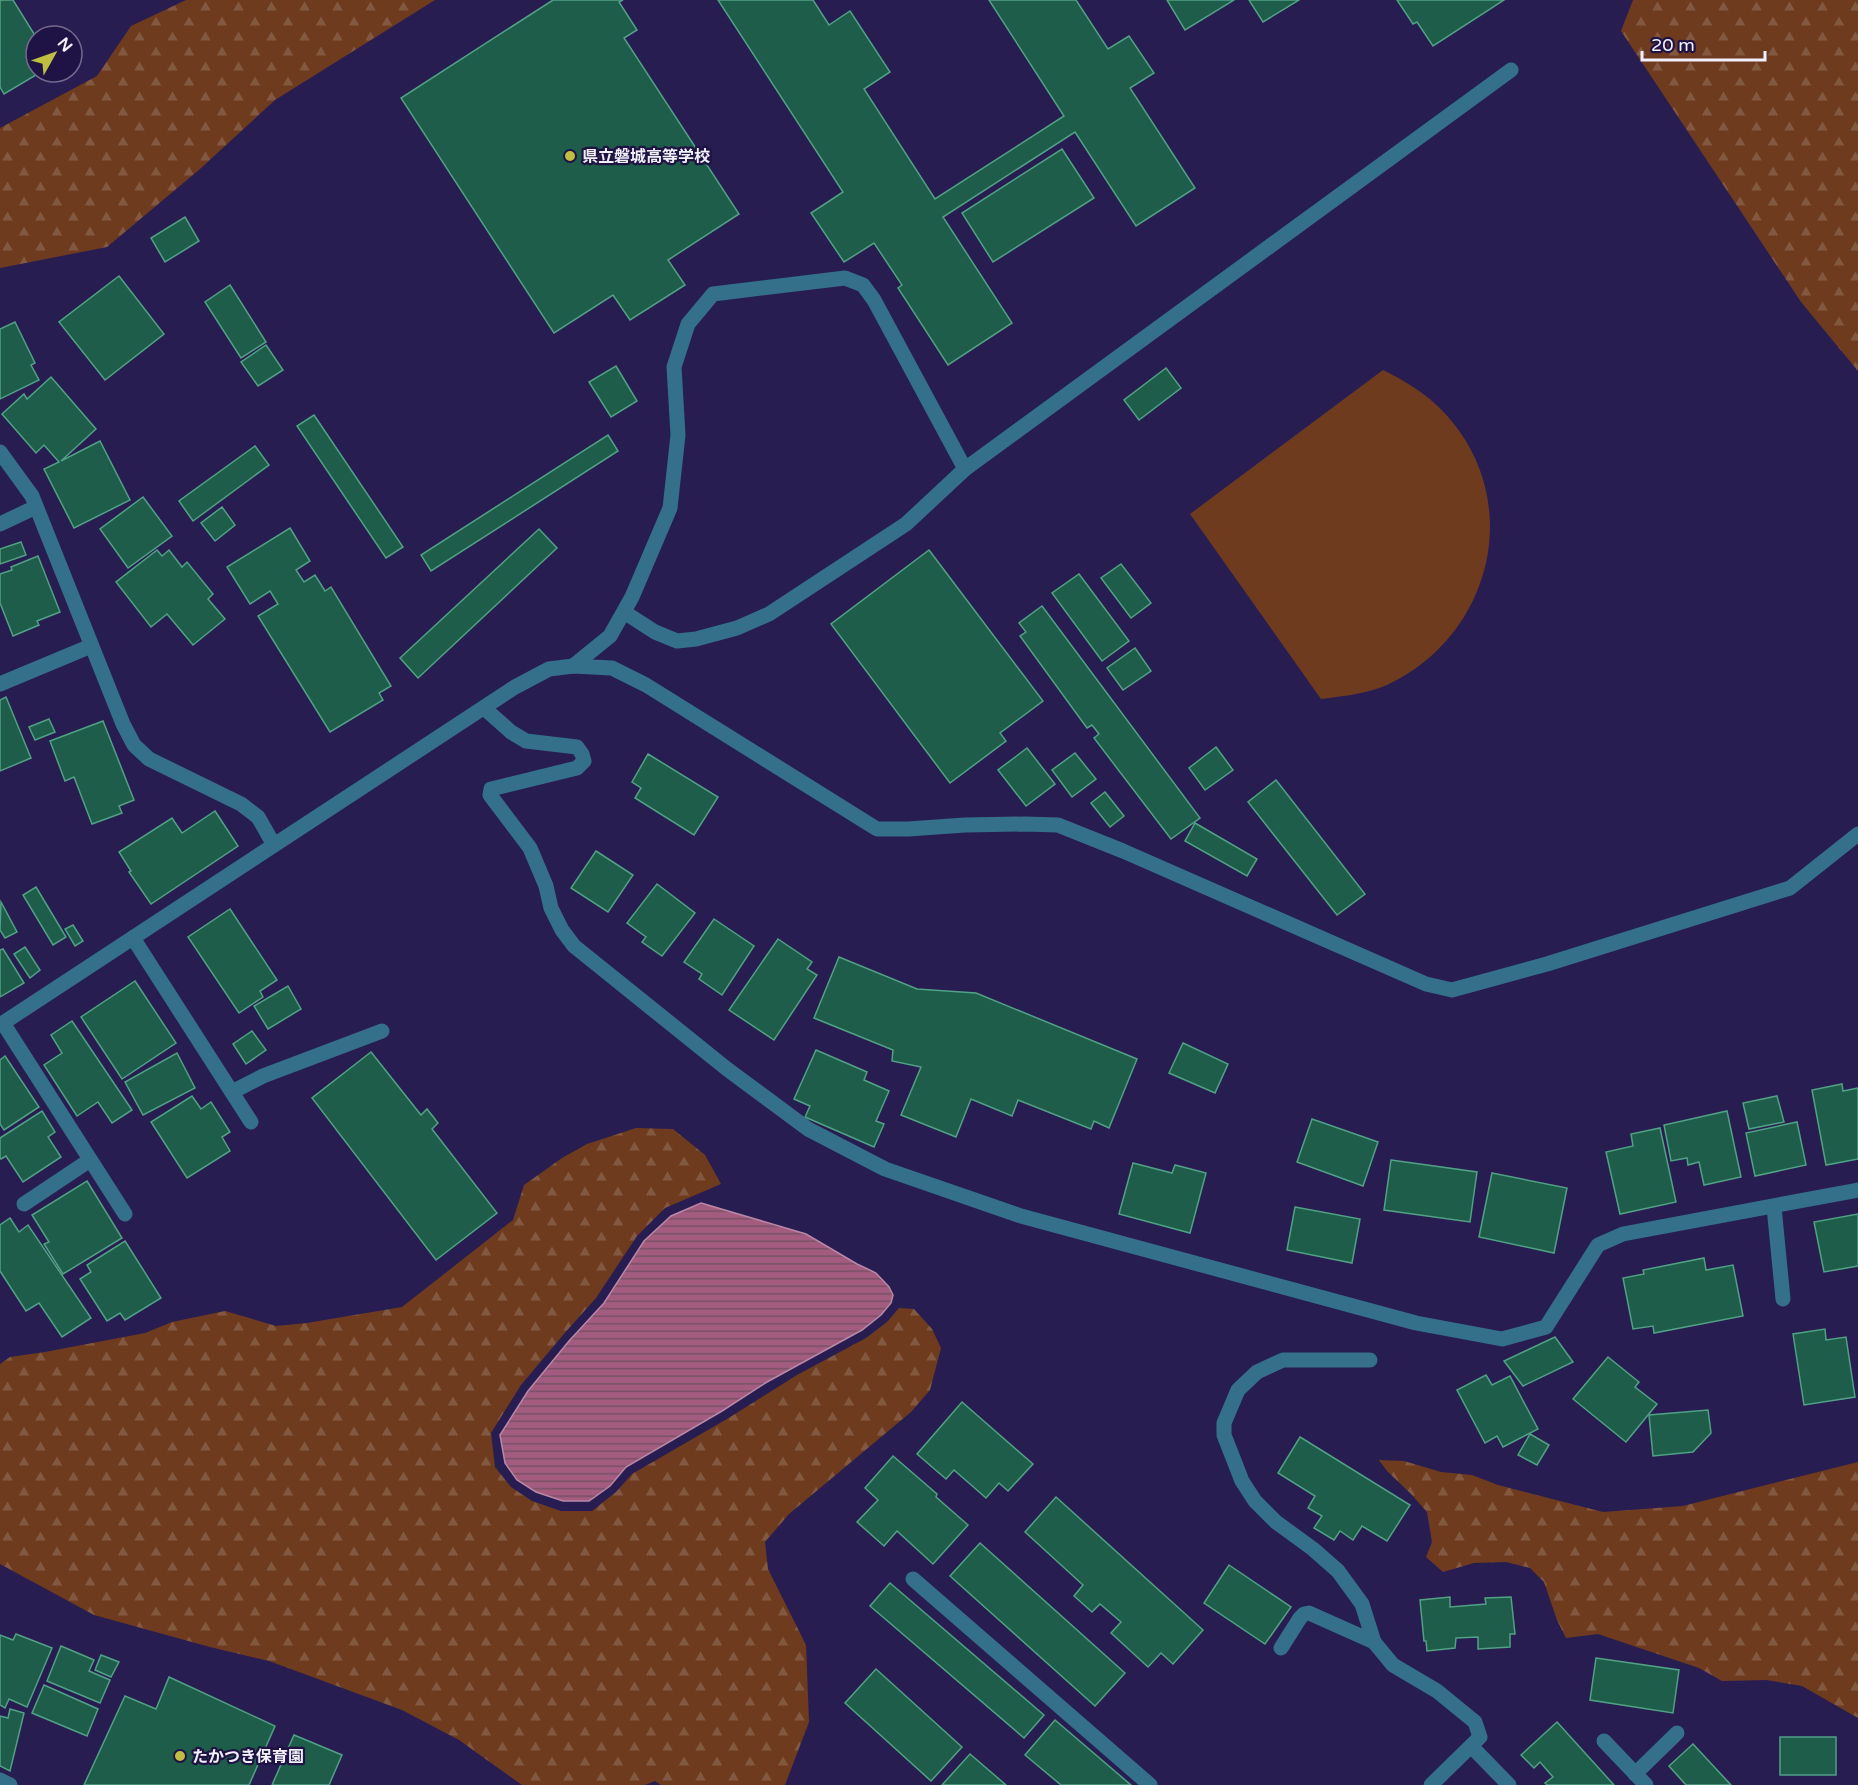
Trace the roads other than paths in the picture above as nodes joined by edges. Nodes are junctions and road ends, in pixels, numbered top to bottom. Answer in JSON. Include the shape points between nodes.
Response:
{"nodes":[{"id":1,"x":1511,"y":70,"type":"dead end"},
{"id":2,"x":0,"y":452,"type":"edge"},
{"id":3,"x":965,"y":469,"type":"junction"},
{"id":4,"x":36,"y":507,"type":"junction"},
{"id":5,"x":0,"y":524,"type":"edge"},
{"id":6,"x":624,"y":612,"type":"junction"},
{"id":7,"x":92,"y":646,"type":"junction"},
{"id":8,"x":573,"y":666,"type":"junction"},
{"id":9,"x":0,"y":684,"type":"edge"},
{"id":10,"x":484,"y":708,"type":"junction"},
{"id":11,"x":1858,"y":834,"type":"edge"},
{"id":12,"x":274,"y":845,"type":"junction"},
{"id":13,"x":133,"y":938,"type":"junction"},
{"id":14,"x":2,"y":1024,"type":"edge"},
{"id":15,"x":382,"y":1031,"type":"dead end"},
{"id":16,"x":232,"y":1092,"type":"junction"},
{"id":17,"x":251,"y":1122,"type":"dead end"},
{"id":18,"x":90,"y":1160,"type":"junction"},
{"id":19,"x":1858,"y":1190,"type":"edge"},
{"id":20,"x":24,"y":1203,"type":"dead end"},
{"id":21,"x":1774,"y":1207,"type":"junction"},
{"id":22,"x":125,"y":1214,"type":"dead end"},
{"id":23,"x":1783,"y":1299,"type":"dead end"},
{"id":24,"x":1370,"y":1360,"type":"dead end"},
{"id":25,"x":913,"y":1579,"type":"dead end"},
{"id":26,"x":1374,"y":1642,"type":"junction"},
{"id":27,"x":1281,"y":1648,"type":"dead end"},
{"id":28,"x":1677,"y":1733,"type":"dead end"},
{"id":29,"x":1604,"y":1741,"type":"dead end"},
{"id":30,"x":1471,"y":1746,"type":"junction"},
{"id":31,"x":0,"y":1780,"type":"edge"},
{"id":32,"x":1641,"y":1780,"type":"edge"},
{"id":33,"x":10,"y":1785,"type":"edge"},
{"id":34,"x":1150,"y":1785,"type":"edge"},
{"id":35,"x":1431,"y":1785,"type":"edge"},
{"id":36,"x":1509,"y":1785,"type":"edge"}],
"edges":[{"from":1,"to":3,"type":"street"},
{"from":2,"to":4,"type":"street"},
{"from":3,"to":6,"type":"street","via":[[906,524],[769,614],[737,628],[677,641]]},
{"from":3,"to":6,"type":"street","via":[[863,285],[845,278],[713,294],[688,324],[674,367],[678,435],[670,508]]},
{"from":4,"to":5,"type":"street"},
{"from":4,"to":7,"type":"street"},
{"from":6,"to":8,"type":"street","via":[[610,636]]},
{"from":7,"to":9,"type":"street"},
{"from":7,"to":12,"type":"street","via":[[134,745],[149,759],[241,804],[258,817]]},
{"from":8,"to":10,"type":"street","via":[[549,669]]},
{"from":8,"to":11,"type":"street","via":[[612,668],[646,685],[877,829],[1058,825],[1426,984],[1452,990],[1791,888]]},
{"from":10,"to":12,"type":"street"},
{"from":10,"to":21,"type":"street","via":[[526,741],[577,747],[582,754],[584,761],[577,768],[491,789],[490,795],[530,848],[544,878],[551,909],[574,946],[808,1129],[885,1169],[1032,1219],[1416,1323],[1502,1339],[1546,1327],[1598,1245],[1623,1234]]},
{"from":12,"to":13,"type":"street"},
{"from":13,"to":14,"type":"street"},
{"from":13,"to":16,"type":"street"},
{"from":14,"to":18,"type":"street"},
{"from":15,"to":16,"type":"street","via":[[263,1076]]},
{"from":16,"to":17,"type":"street"},
{"from":18,"to":20,"type":"street"},
{"from":18,"to":22,"type":"street"},
{"from":19,"to":21,"type":"street"},
{"from":21,"to":23,"type":"street"},
{"from":24,"to":26,"type":"street","via":[[1283,1360],[1257,1372],[1238,1390],[1224,1423],[1224,1435],[1242,1481],[1255,1501],[1338,1571],[1362,1604]]},
{"from":25,"to":34,"type":"street"},
{"from":26,"to":27,"type":"street","via":[[1309,1613],[1300,1618]]},
{"from":26,"to":30,"type":"street","via":[[1393,1665],[1437,1691],[1475,1722],[1480,1737]]},
{"from":28,"to":32,"type":"street"},
{"from":29,"to":32,"type":"street"},
{"from":30,"to":35,"type":"street"},
{"from":30,"to":36,"type":"street"},
{"from":31,"to":33,"type":"street"}]}
